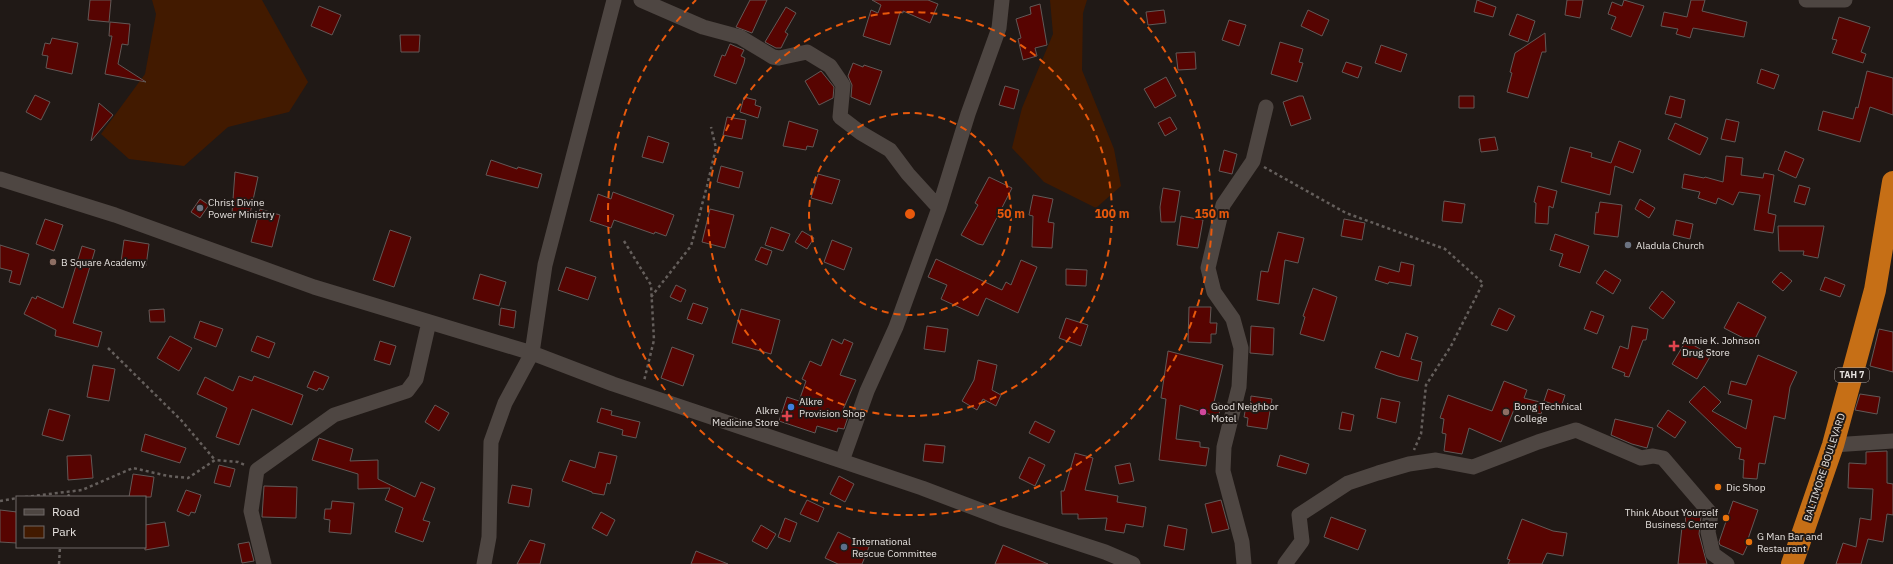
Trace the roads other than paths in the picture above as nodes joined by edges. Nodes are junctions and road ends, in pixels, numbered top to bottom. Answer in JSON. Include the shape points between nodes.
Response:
{"nodes":[{"id":1,"x":613,"y":0,"type":"edge"},
{"id":2,"x":641,"y":0,"type":"edge"},
{"id":3,"x":1002,"y":0,"type":"edge"},
{"id":4,"x":1806,"y":0,"type":"edge"},
{"id":5,"x":1845,"y":0,"type":"edge"},
{"id":6,"x":1266,"y":107,"type":"dead end"},
{"id":7,"x":0,"y":179,"type":"edge"},
{"id":8,"x":1893,"y":182,"type":"edge"},
{"id":9,"x":939,"y":208,"type":"junction"},
{"id":10,"x":429,"y":322,"type":"junction"},
{"id":11,"x":532,"y":353,"type":"junction"},
{"id":12,"x":1893,"y":441,"type":"edge"},
{"id":13,"x":1833,"y":445,"type":"junction"},
{"id":14,"x":842,"y":461,"type":"junction"},
{"id":15,"x":264,"y":564,"type":"edge"},
{"id":16,"x":484,"y":564,"type":"edge"},
{"id":17,"x":1133,"y":564,"type":"edge"},
{"id":18,"x":1244,"y":564,"type":"edge"},
{"id":19,"x":1285,"y":564,"type":"edge"},
{"id":20,"x":1727,"y":564,"type":"edge"},
{"id":21,"x":1792,"y":564,"type":"edge"}],
"edges":[{"from":1,"to":11,"type":"street","via":[[545,265]]},
{"from":2,"to":9,"type":"street","via":[[703,27],[740,37],[773,57],[807,52],[830,66],[843,85],[840,117],[890,150]]},
{"from":3,"to":9,"type":"street","via":[[998,28]]},
{"from":4,"to":5,"type":"street"},
{"from":6,"to":18,"type":"street","via":[[1253,160],[1223,205],[1208,268],[1214,292],[1233,319],[1241,348],[1240,387],[1224,447],[1223,471],[1242,542]]},
{"from":7,"to":10,"type":"street","via":[[115,215],[314,287]]},
{"from":8,"to":13,"type":"highway","name":"BALTIMORE BOULEVARD","number":"TAH 7","via":[[1875,290]]},
{"from":9,"to":14,"type":"street","via":[[896,328],[867,391]]},
{"from":10,"to":11,"type":"street"},
{"from":10,"to":15,"type":"street","via":[[416,379],[407,392],[334,415],[257,470],[251,511]]},
{"from":11,"to":14,"type":"street"},
{"from":11,"to":16,"type":"street","via":[[505,403],[490,442],[489,537]]},
{"from":12,"to":13,"type":"street"},
{"from":13,"to":21,"type":"highway","name":"BALTIMORE BOULEVARD","number":"TAH 7"},
{"from":14,"to":17,"type":"street"},
{"from":19,"to":20,"type":"street","via":[[1302,541],[1299,515],[1348,483],[1409,464],[1436,460],[1473,467],[1576,430],[1641,458],[1663,458],[1711,514],[1708,532],[1713,554]]}]}
